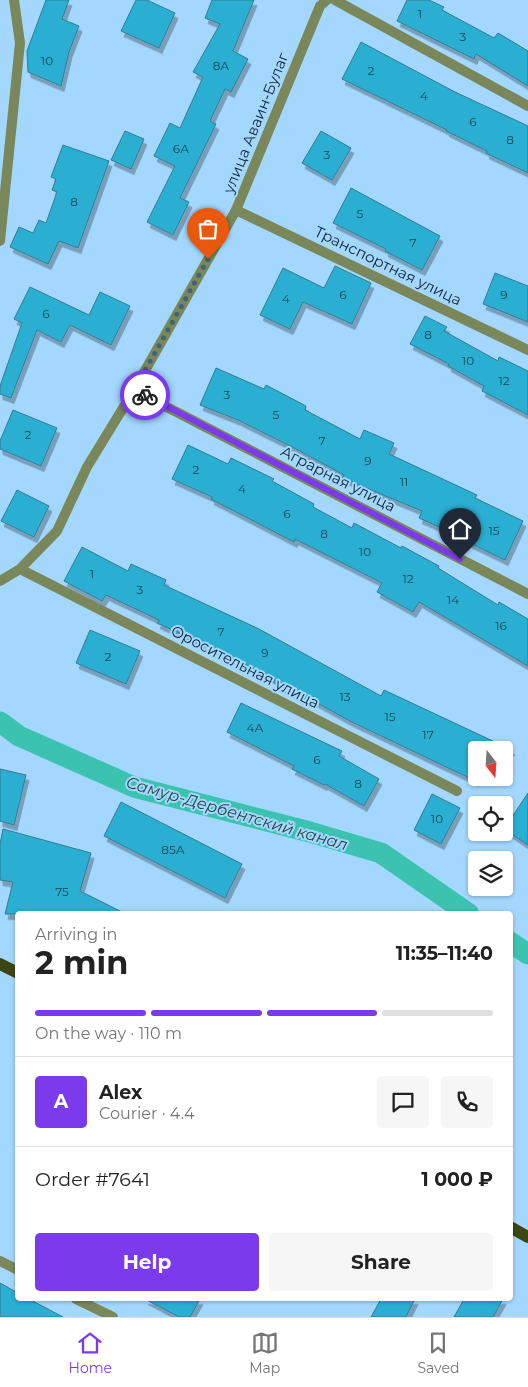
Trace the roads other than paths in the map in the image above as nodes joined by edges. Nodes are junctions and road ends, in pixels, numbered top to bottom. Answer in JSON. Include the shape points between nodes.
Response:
{"nodes":[{"id":1,"x":14,"y":0,"type":"edge"},
{"id":2,"x":327,"y":0,"type":"edge"},
{"id":3,"x":335,"y":0,"type":"edge"},
{"id":4,"x":528,"y":106,"type":"edge"},
{"id":5,"x":236,"y":210,"type":"junction"},
{"id":6,"x":0,"y":241,"type":"edge"},
{"id":7,"x":528,"y":350,"type":"edge"},
{"id":8,"x":134,"y":390,"type":"junction"},
{"id":9,"x":20,"y":569,"type":"junction"},
{"id":10,"x":0,"y":581,"type":"edge"},
{"id":11,"x":528,"y":594,"type":"edge"},
{"id":12,"x":457,"y":791,"type":"dead end"},
{"id":13,"x":0,"y":964,"type":"edge"},
{"id":14,"x":15,"y":971,"type":"edge"},
{"id":15,"x":513,"y":1229,"type":"edge"},
{"id":16,"x":528,"y":1237,"type":"edge"},
{"id":17,"x":0,"y":1261,"type":"edge"},
{"id":18,"x":15,"y":1268,"type":"edge"},
{"id":19,"x":80,"y":1301,"type":"edge"},
{"id":20,"x":113,"y":1317,"type":"edge"}],
"edges":[{"from":1,"to":6,"type":"street","via":[[20,43]]},
{"from":2,"to":5,"type":"street","name":"улица Аваин-Булаг","via":[[320,6]]},
{"from":3,"to":4,"type":"street"},
{"from":5,"to":7,"type":"street","name":"Транспортная улица"},
{"from":5,"to":8,"type":"street","name":"улица Аваин-Булаг"},
{"from":8,"to":9,"type":"street","name":"улица Аваин-Булаг","via":[[87,467],[57,531]]},
{"from":8,"to":11,"type":"street","name":"Аграрная улица"},
{"from":9,"to":10,"type":"street","name":"улица Аваин-Булаг"},
{"from":9,"to":12,"type":"street","name":"Оросительная улица"},
{"from":13,"to":14,"type":"main road"},
{"from":15,"to":16,"type":"main road"},
{"from":17,"to":18,"type":"street"},
{"from":19,"to":20,"type":"street"}]}
